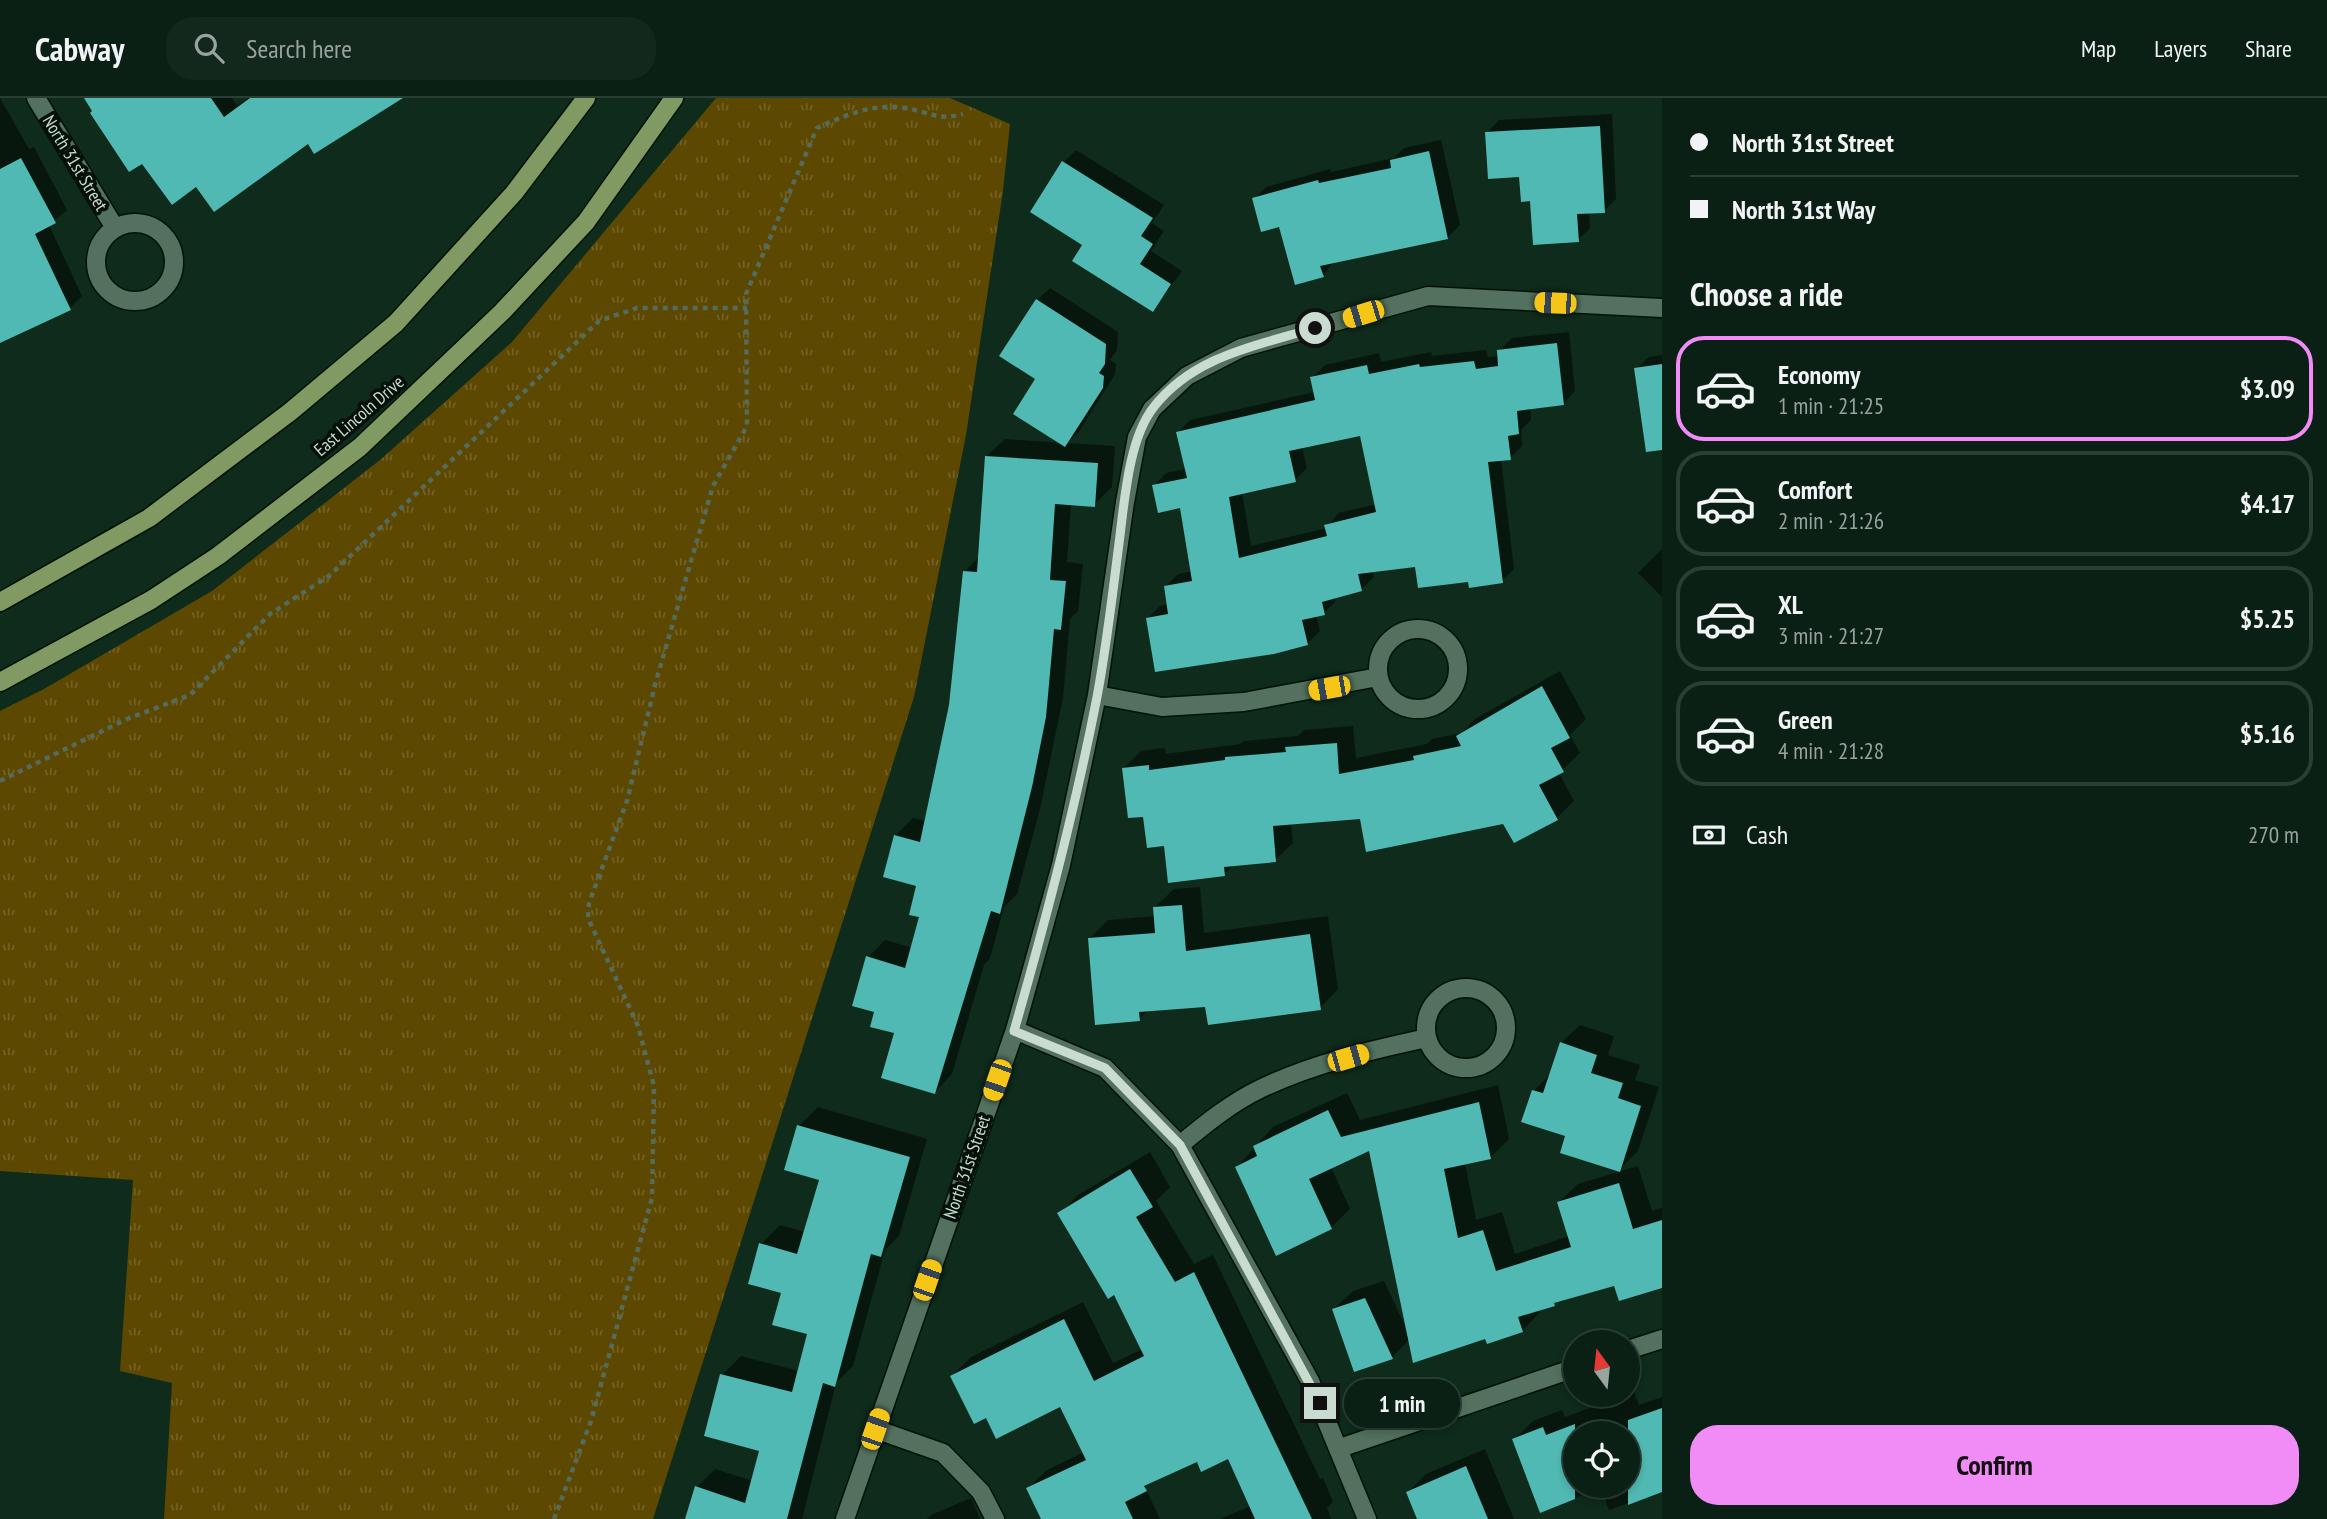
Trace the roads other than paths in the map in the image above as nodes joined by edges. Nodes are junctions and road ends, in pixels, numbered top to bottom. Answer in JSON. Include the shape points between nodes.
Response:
{"nodes":[{"id":1,"x":36,"y":98,"type":"edge"},
{"id":2,"x":586,"y":98,"type":"edge"},
{"id":3,"x":674,"y":98,"type":"edge"},
{"id":4,"x":115,"y":228,"type":"junction"},
{"id":5,"x":1662,"y":308,"type":"edge"},
{"id":6,"x":0,"y":602,"type":"edge"},
{"id":7,"x":1378,"y":677,"type":"junction"},
{"id":8,"x":0,"y":682,"type":"edge"},
{"id":9,"x":1097,"y":695,"type":"junction"},
{"id":10,"x":1014,"y":1031,"type":"junction"},
{"id":11,"x":1427,"y":1038,"type":"junction"},
{"id":12,"x":1180,"y":1145,"type":"junction"},
{"id":13,"x":1662,"y":1339,"type":"edge"},
{"id":14,"x":1640,"y":1346,"type":"edge"},
{"id":15,"x":1563,"y":1372,"type":"edge"},
{"id":16,"x":875,"y":1429,"type":"junction"},
{"id":17,"x":1340,"y":1448,"type":"junction"},
{"id":18,"x":845,"y":1519,"type":"edge"},
{"id":19,"x":995,"y":1519,"type":"edge"},
{"id":20,"x":1367,"y":1519,"type":"edge"}],
"edges":[{"from":1,"to":4,"type":"street","name":"North 31st Street"},
{"from":2,"to":6,"type":"main road","via":[[514,193],[396,323],[290,412],[149,518]]},
{"from":3,"to":8,"type":"main road","name":"East Lincoln Drive","via":[[586,222],[502,312],[360,447],[218,556],[151,600]]},
{"from":4,"to":4,"type":"street","name":"North 31st Street","via":[[98,249],[98,276],[115,296],[128,301],[155,296],[174,266],[169,242],[151,226],[138,223]]},
{"from":5,"to":9,"type":"street","name":"North 31st Street","via":[[1428,296],[1241,348],[1187,376],[1152,409],[1137,438]]},
{"from":7,"to":7,"type":"street","via":[[1391,700],[1416,709],[1429,708],[1450,692],[1458,668],[1448,643],[1426,630],[1413,629],[1400,633],[1381,651]]},
{"from":7,"to":9,"type":"street","via":[[1244,702],[1162,707]]},
{"from":9,"to":10,"type":"street","name":"North 31st Street","via":[[1061,865]]},
{"from":10,"to":12,"type":"street","via":[[1105,1068]]},
{"from":10,"to":16,"type":"street","name":"North 31st Street"},
{"from":11,"to":11,"type":"street","via":[[1441,1059],[1466,1068],[1491,1059],[1505,1038],[1506,1024],[1496,1001],[1485,992],[1460,988],[1436,1001],[1426,1025]]},
{"from":11,"to":12,"type":"street","via":[[1303,1071],[1259,1089]]},
{"from":12,"to":17,"type":"street","via":[[1310,1381]]},
{"from":13,"to":14,"type":"street"},
{"from":15,"to":17,"type":"street"},
{"from":16,"to":18,"type":"street","name":"North 31st Street"},
{"from":16,"to":19,"type":"street","via":[[943,1453],[981,1492]]},
{"from":17,"to":20,"type":"street"}]}
